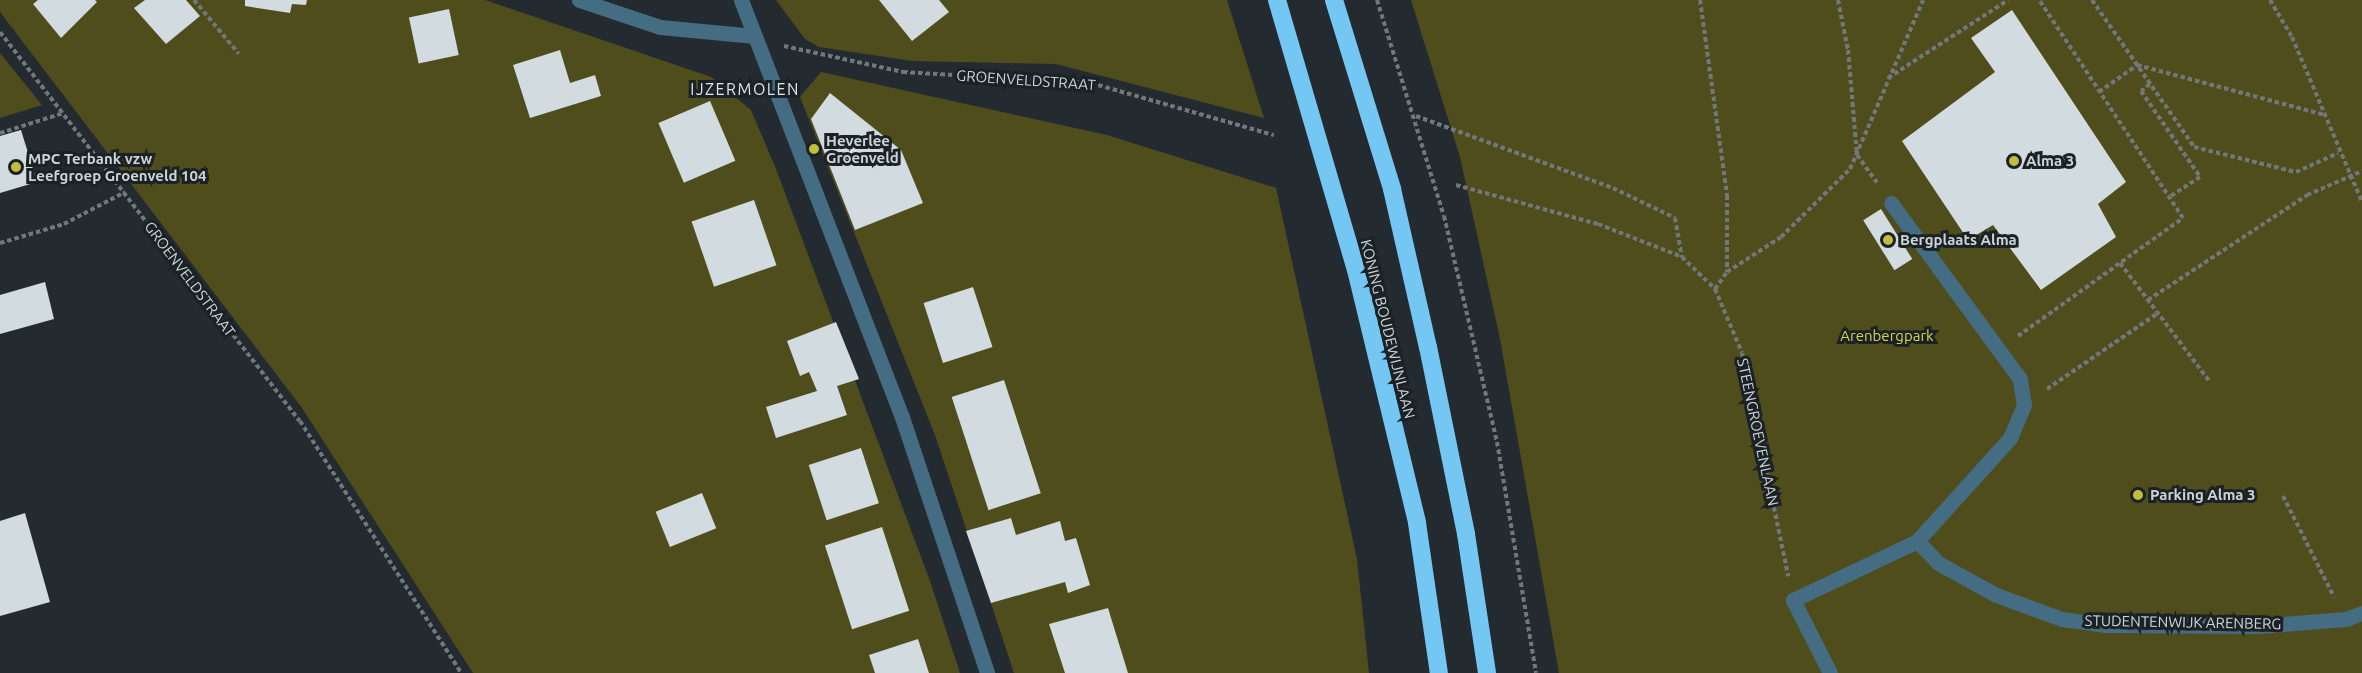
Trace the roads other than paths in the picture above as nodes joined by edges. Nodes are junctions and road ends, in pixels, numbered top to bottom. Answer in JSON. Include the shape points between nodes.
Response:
{"nodes":[{"id":1,"x":579,"y":0,"type":"edge"},
{"id":2,"x":741,"y":0,"type":"edge"},
{"id":3,"x":1277,"y":0,"type":"edge"},
{"id":4,"x":1334,"y":0,"type":"edge"},
{"id":5,"x":755,"y":36,"type":"junction"},
{"id":6,"x":1891,"y":203,"type":"road end"},
{"id":7,"x":1917,"y":541,"type":"junction"},
{"id":8,"x":2362,"y":613,"type":"edge"},
{"id":9,"x":987,"y":673,"type":"edge"},
{"id":10,"x":1439,"y":673,"type":"edge"},
{"id":11,"x":1486,"y":673,"type":"edge"},
{"id":12,"x":1830,"y":673,"type":"edge"}],
"edges":[{"from":1,"to":5,"type":"street","via":[[660,27]]},
{"from":2,"to":5,"type":"street"},
{"from":3,"to":10,"type":"highway","name":"KONING BOUDEWIJNLAAN","via":[[1356,270],[1414,512]]},
{"from":4,"to":11,"type":"highway","via":[[1392,189],[1466,534]]},
{"from":5,"to":9,"type":"street","via":[[902,417]]},
{"from":6,"to":7,"type":"street","via":[[2020,379],[2024,405],[2010,438]]},
{"from":7,"to":8,"type":"street","name":"STUDENTENWIJK ARENBERG","via":[[1938,563],[1996,595],[2062,619],[2104,625],[2258,626],[2346,619]]},
{"from":7,"to":12,"type":"street","via":[[1793,600]]}]}
